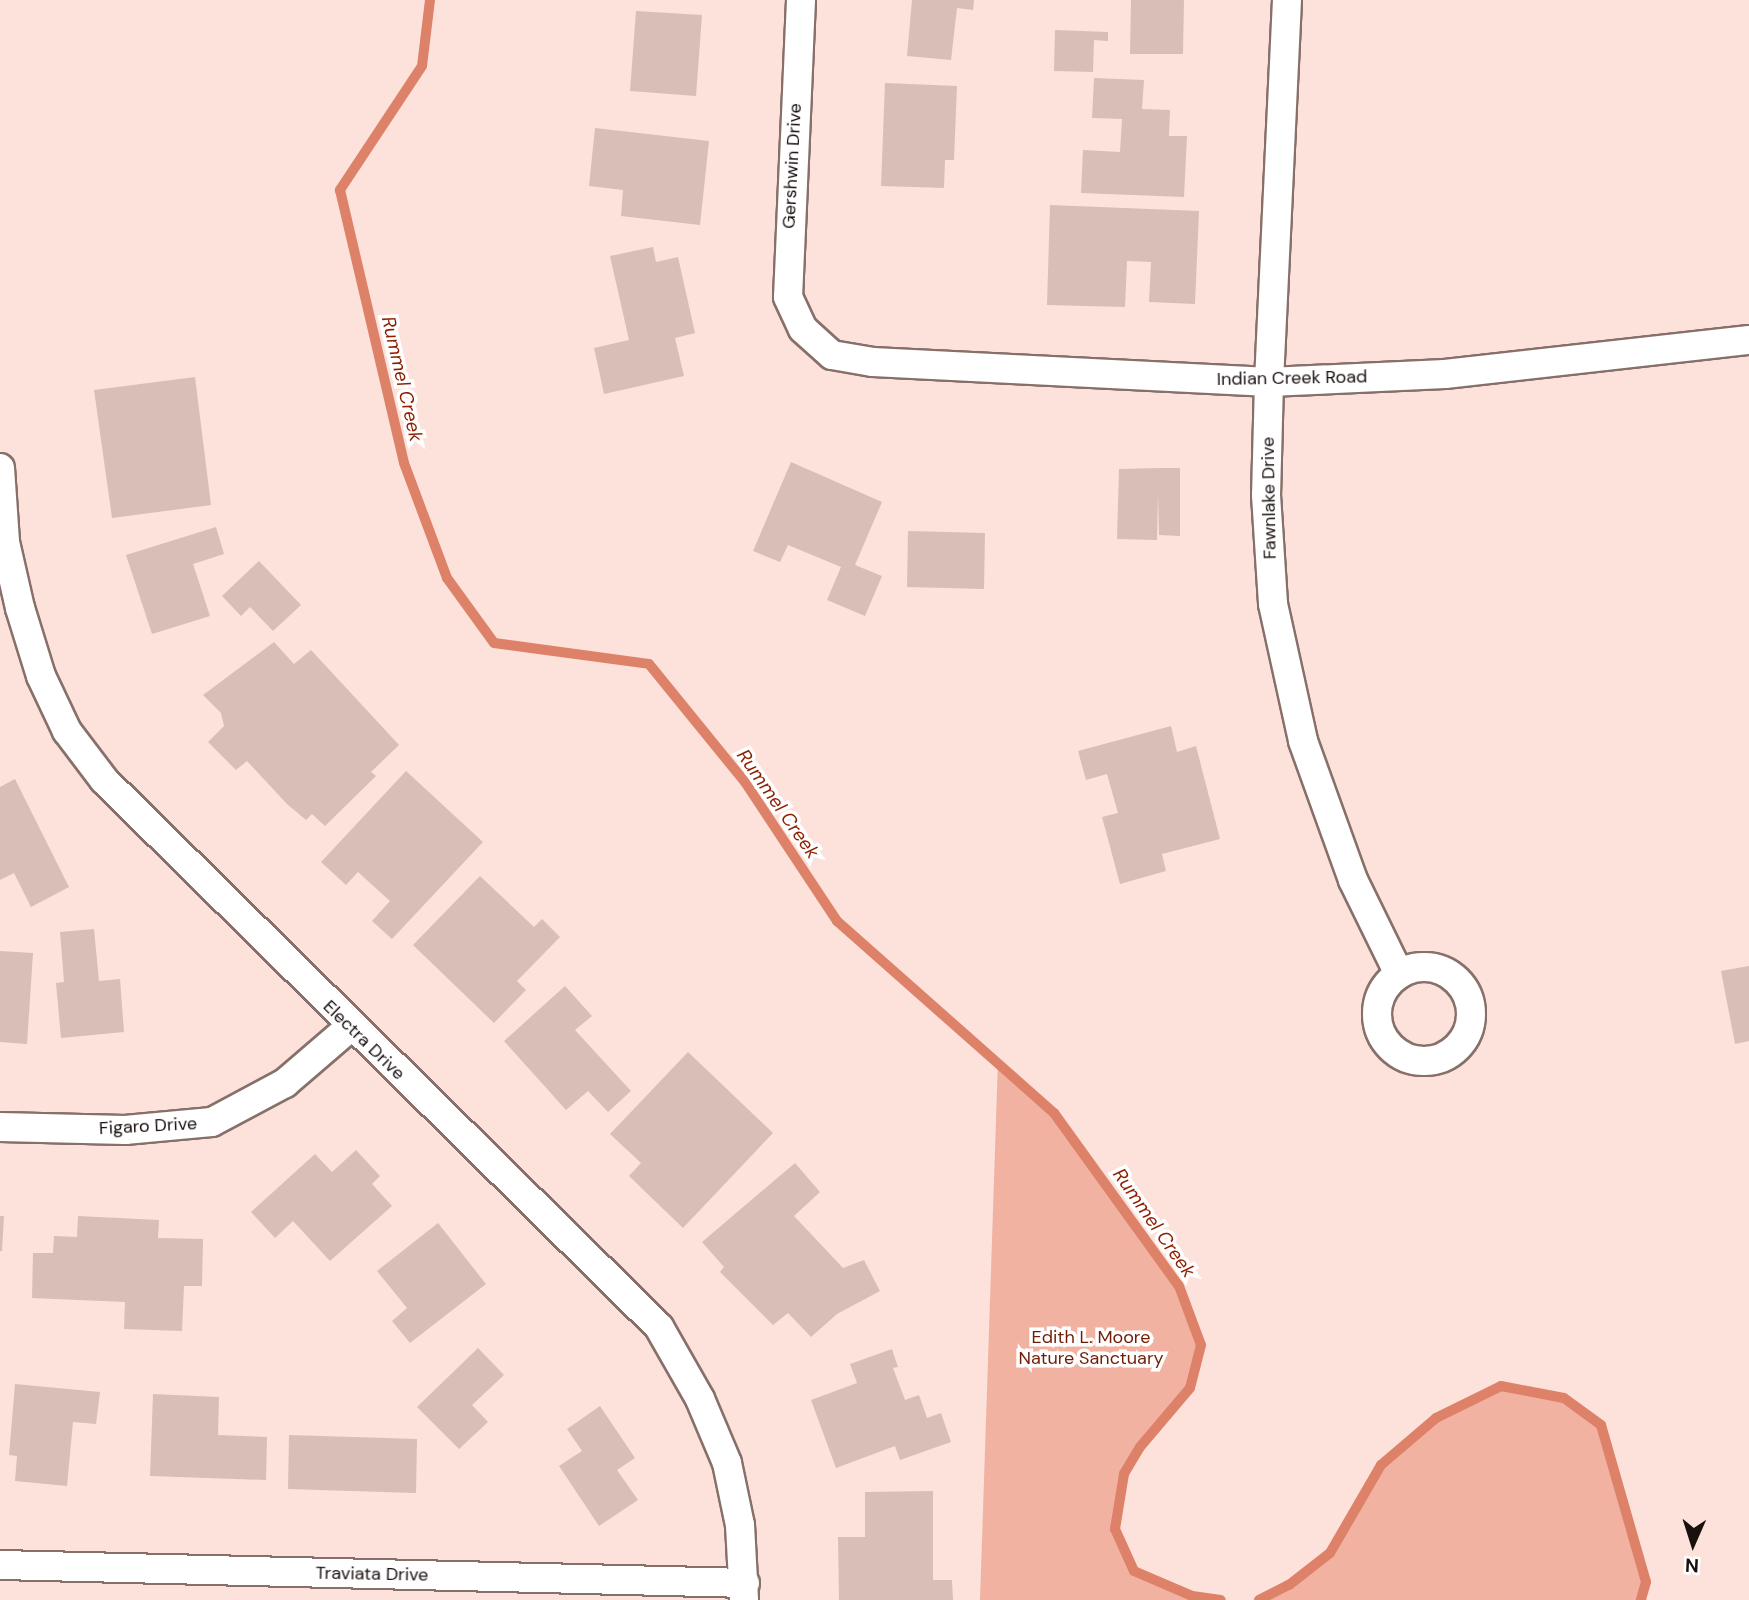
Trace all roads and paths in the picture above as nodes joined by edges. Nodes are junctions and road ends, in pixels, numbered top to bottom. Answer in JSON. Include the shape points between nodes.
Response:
{"nodes":[{"id":1,"x":801,"y":0,"type":"edge"},
{"id":2,"x":1287,"y":0,"type":"edge"},
{"id":3,"x":803,"y":329,"type":"joint"},
{"id":4,"x":1749,"y":340,"type":"edge"},
{"id":5,"x":1269,"y":382,"type":"junction"},
{"id":6,"x":0,"y":468,"type":"edge"},
{"id":7,"x":1399,"y":974,"type":"dead end"},
{"id":8,"x":350,"y":1027,"type":"junction"},
{"id":9,"x":0,"y":1127,"type":"edge"},
{"id":10,"x":0,"y":1566,"type":"edge"},
{"id":11,"x":745,"y":1592,"type":"edge"}],
"edges":[{"from":1,"to":3,"type":"street","name":"Gershwin Drive","via":[[787,268],[788,297]]},
{"from":2,"to":5,"type":"street","name":"Fawnlake Drive"},
{"from":3,"to":5,"type":"street","name":"Indian Creek Road","via":[[832,355],[873,362]]},
{"from":4,"to":5,"type":"street","name":"Indian Creek Road","via":[[1445,374]]},
{"from":5,"to":7,"type":"street","name":"Fawnlake Drive","via":[[1266,495],[1279,632],[1308,753],[1353,880]]},
{"from":6,"to":8,"type":"street","name":"Electra Drive","via":[[5,542],[20,608],[41,676],[67,731],[104,780]]},
{"from":8,"to":9,"type":"street","name":"Figaro Drive","via":[[285,1083],[212,1122],[125,1130]]},
{"from":8,"to":11,"type":"street","name":"Electra Drive","via":[[586,1251],[659,1327],[700,1399],[727,1463],[740,1525]]},
{"from":10,"to":11,"type":"street","name":"Traviata Drive"}]}
